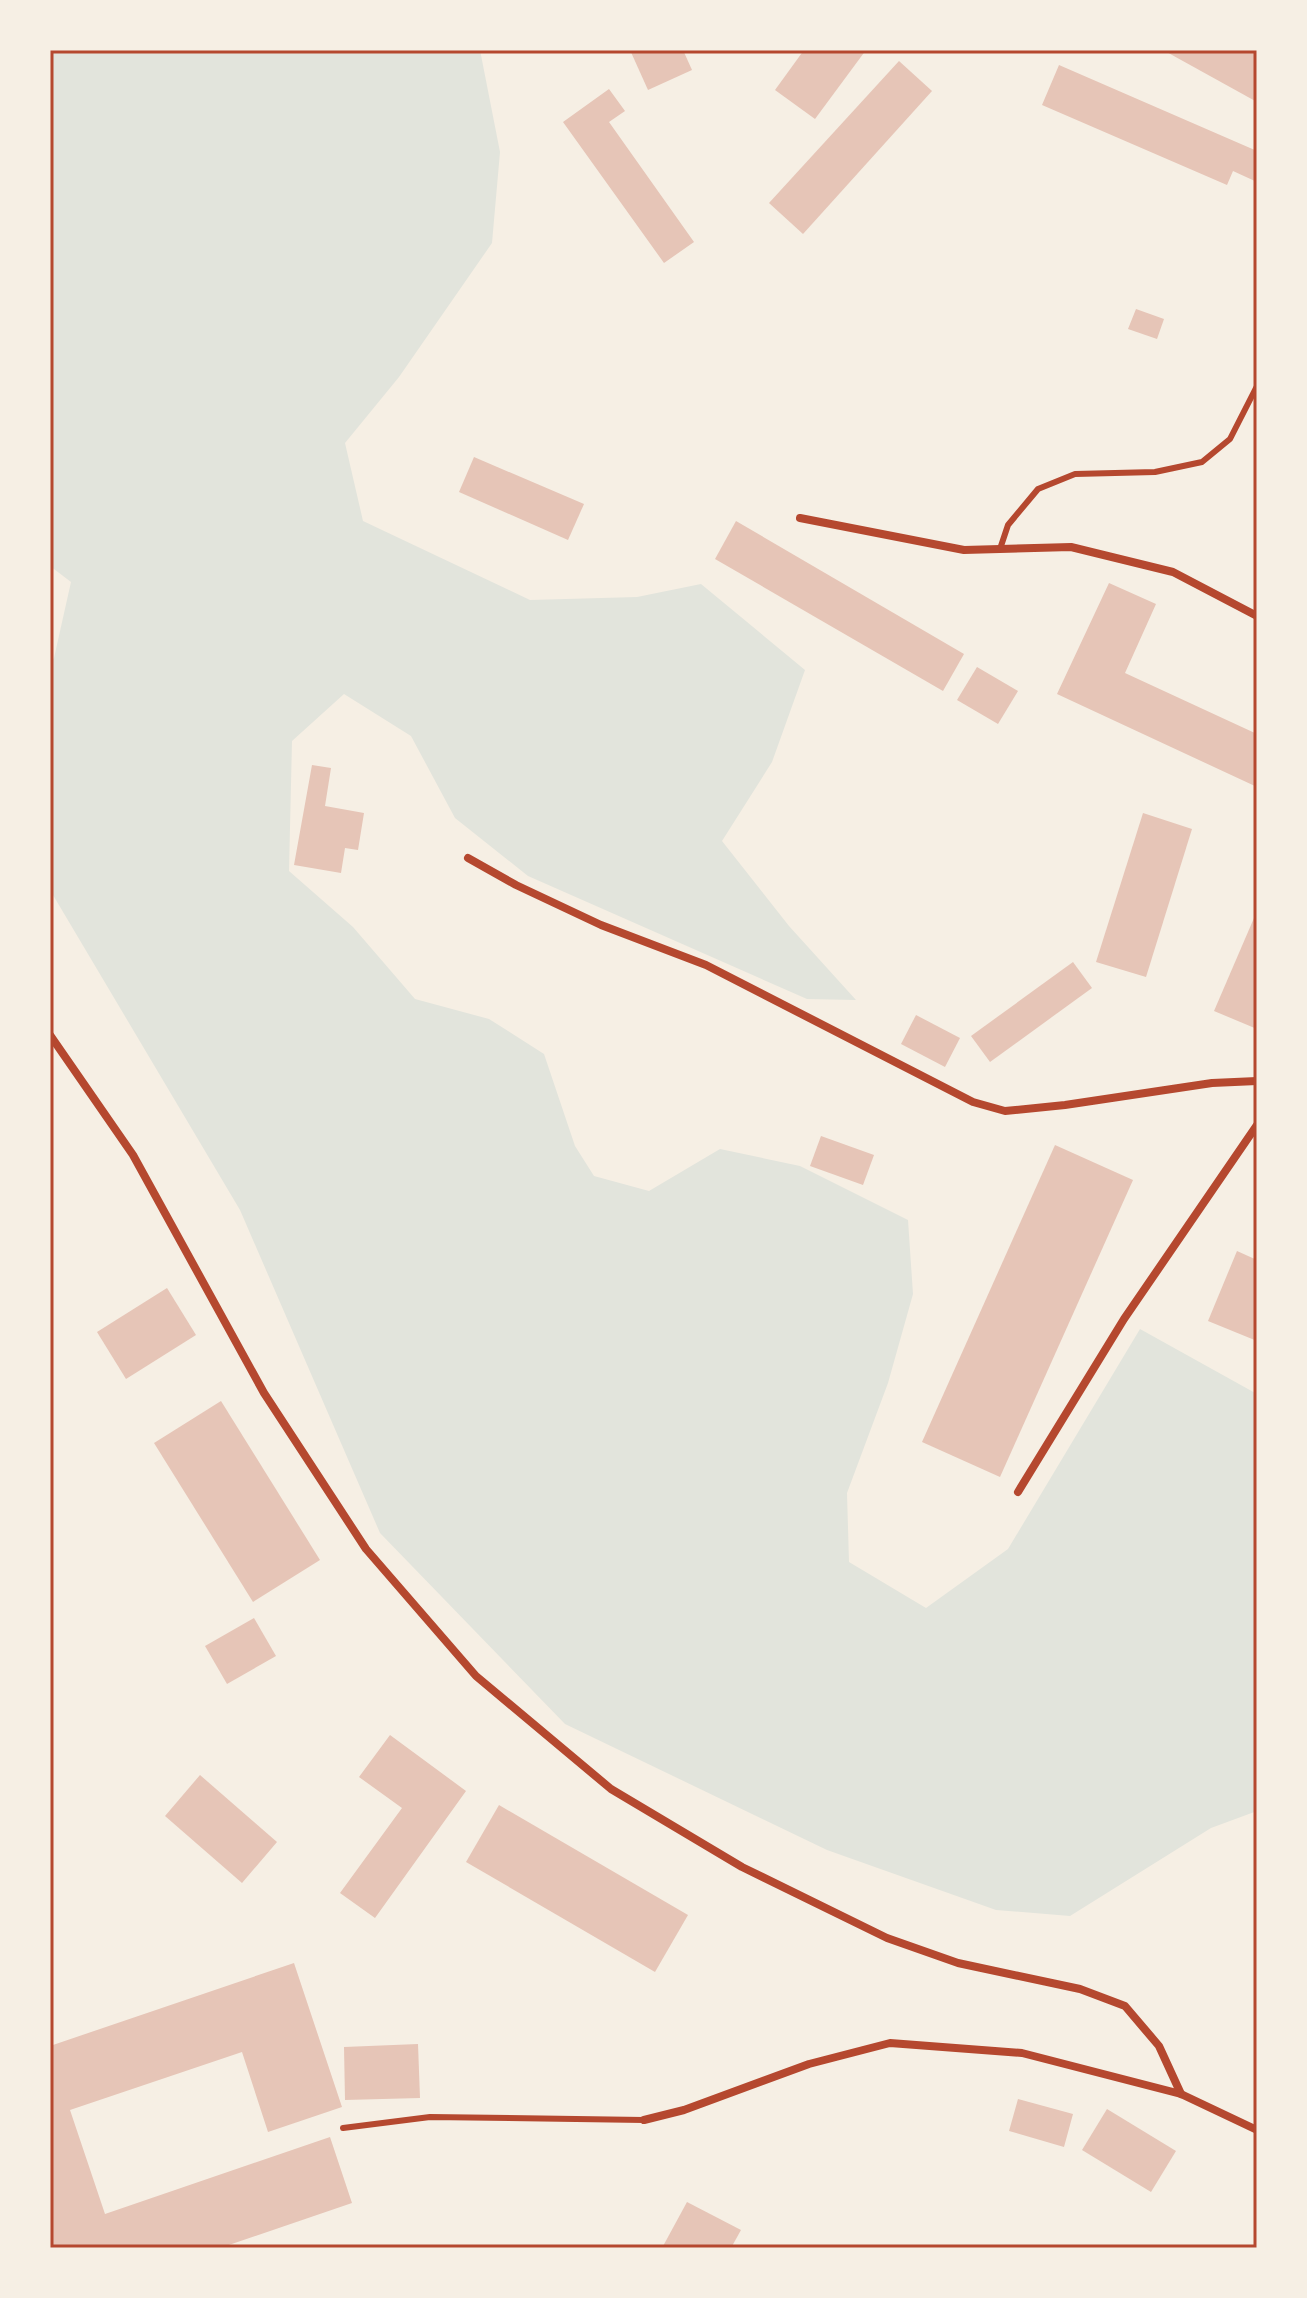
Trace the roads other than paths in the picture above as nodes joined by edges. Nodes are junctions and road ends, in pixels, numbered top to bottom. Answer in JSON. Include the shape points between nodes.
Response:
{"nodes":[{"id":1,"x":1257,"y":386,"type":"edge"},
{"id":2,"x":800,"y":518,"type":"dead end"},
{"id":3,"x":1000,"y":549,"type":"junction"},
{"id":4,"x":1257,"y":616,"type":"edge"},
{"id":5,"x":468,"y":858,"type":"dead end"},
{"id":6,"x":50,"y":1035,"type":"edge"},
{"id":7,"x":1257,"y":1081,"type":"edge"},
{"id":8,"x":1257,"y":1125,"type":"edge"},
{"id":9,"x":1018,"y":1492,"type":"dead end"},
{"id":10,"x":1181,"y":2094,"type":"junction"},
{"id":11,"x":644,"y":2120,"type":"joint"},
{"id":12,"x":343,"y":2128,"type":"dead end"},
{"id":13,"x":1257,"y":2130,"type":"edge"}],
"edges":[{"from":1,"to":3,"type":"lane","via":[[1230,439],[1202,462],[1155,472],[1075,474],[1038,489],[1008,525]]},
{"from":2,"to":3,"type":"street","via":[[964,550]]},
{"from":3,"to":4,"type":"street","via":[[1071,547],[1173,572]]},
{"from":5,"to":7,"type":"street","via":[[601,925],[706,965],[973,1102],[1005,1111]]},
{"from":6,"to":10,"type":"street","via":[[133,1155],[264,1393],[366,1549],[476,1676],[611,1789],[742,1867],[887,1938],[958,1963],[1080,1989],[1125,2006],[1159,2046]]},
{"from":8,"to":9,"type":"street","via":[[1124,1319]]},
{"from":10,"to":11,"type":"street","via":[[1022,2053],[890,2043],[809,2064]]},
{"from":10,"to":13,"type":"street"},
{"from":11,"to":12,"type":"lane","via":[[430,2117]]}]}
